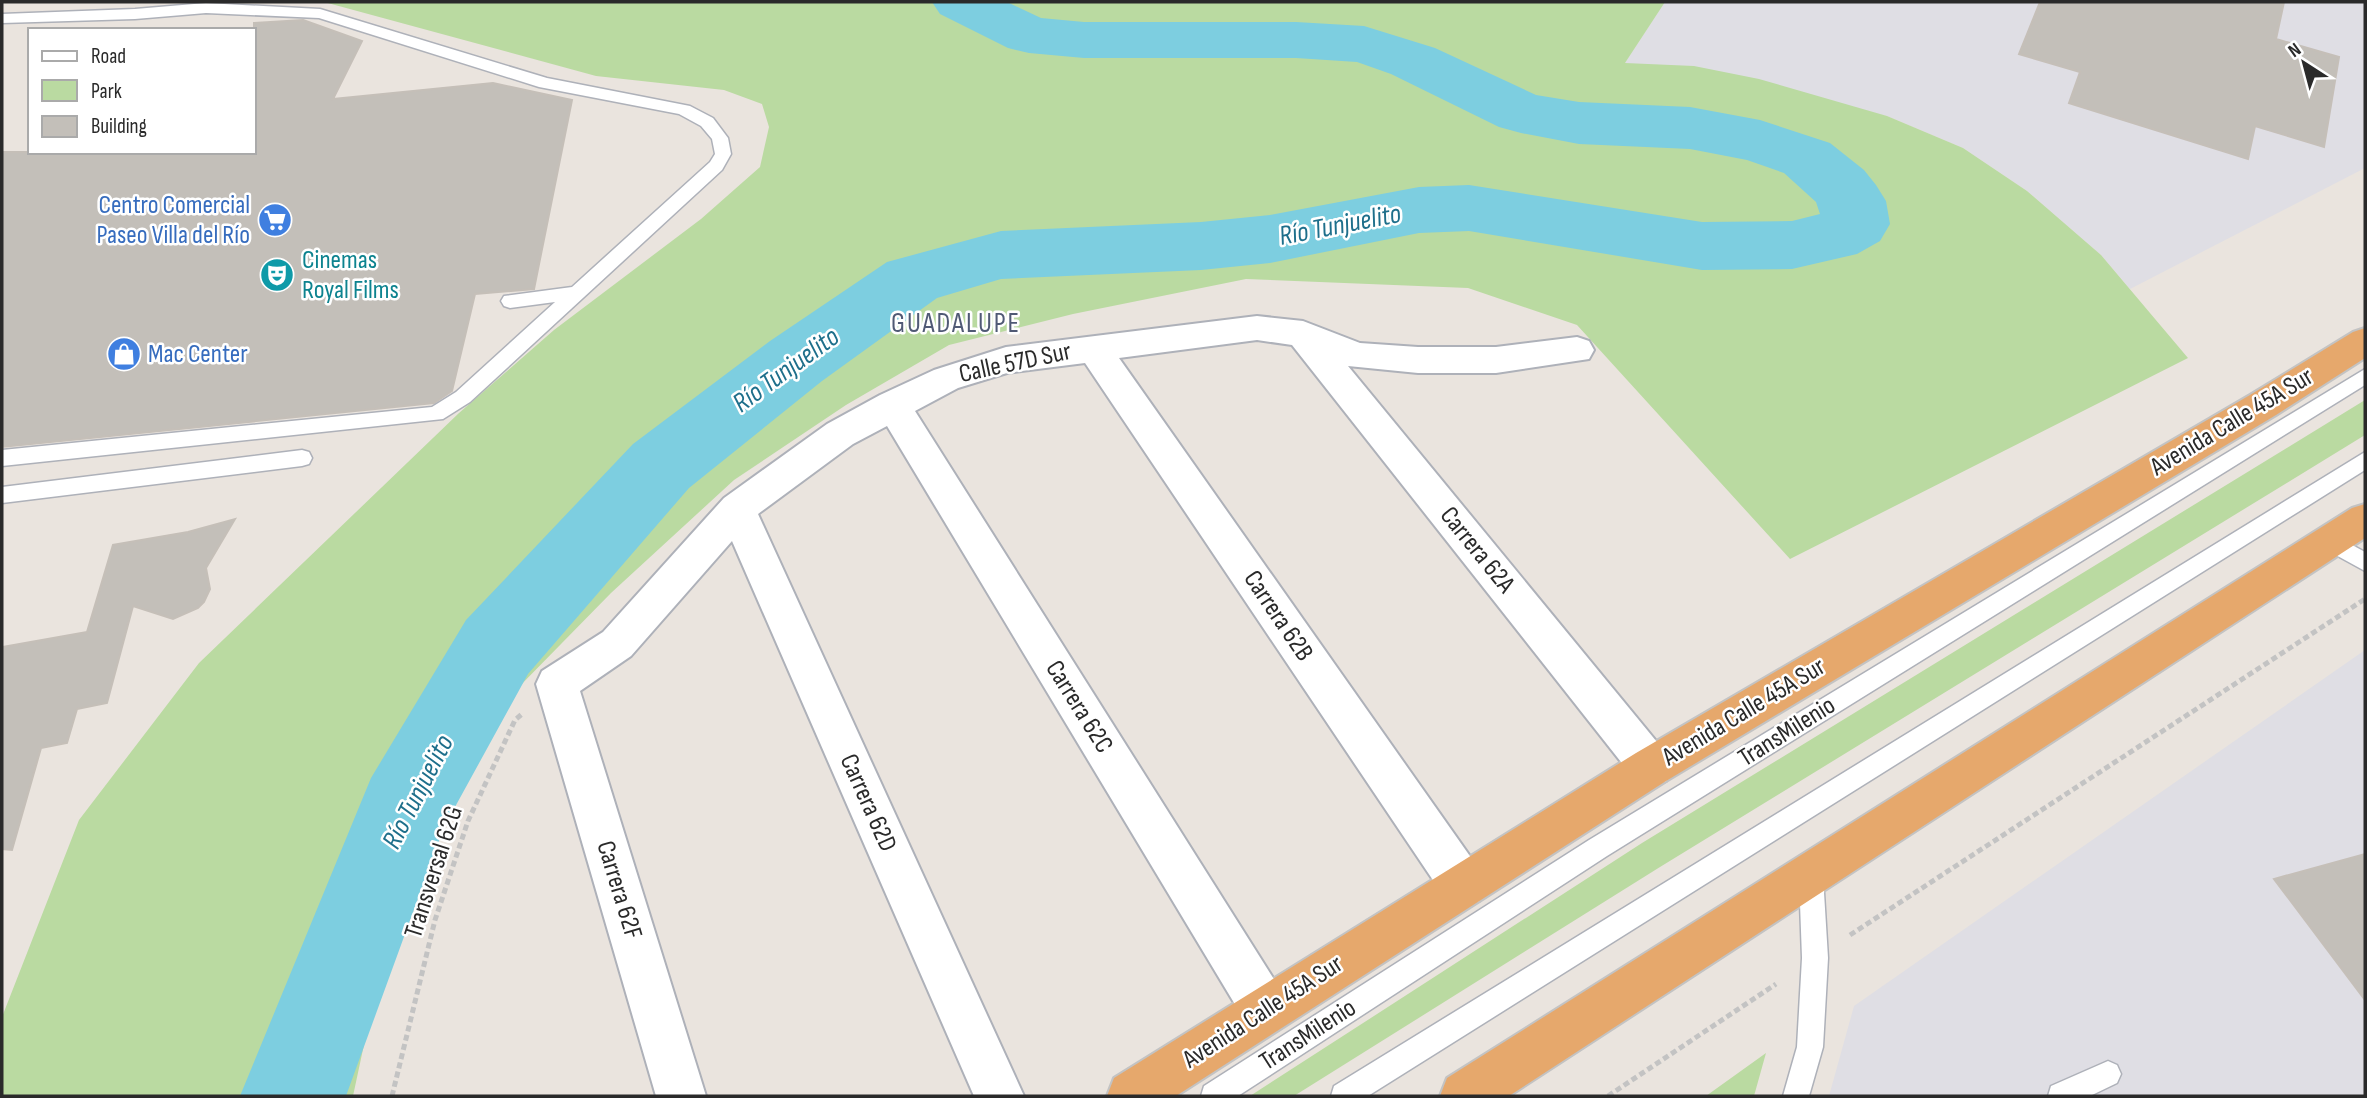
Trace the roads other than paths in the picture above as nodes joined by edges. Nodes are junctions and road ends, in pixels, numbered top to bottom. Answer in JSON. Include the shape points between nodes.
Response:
{"nodes":[{"id":1,"x":2,"y":19,"type":"edge"},
{"id":2,"x":575,"y":293,"type":"junction"},
{"id":3,"x":510,"y":300,"type":"dead end"},
{"id":4,"x":1303,"y":334,"type":"junction"},
{"id":5,"x":2365,"y":341,"type":"edge"},
{"id":6,"x":1093,"y":347,"type":"junction"},
{"id":7,"x":1577,"y":350,"type":"dead end"},
{"id":8,"x":2365,"y":376,"type":"edge"},
{"id":9,"x":893,"y":405,"type":"junction"},
{"id":10,"x":2,"y":458,"type":"edge"},
{"id":11,"x":302,"y":458,"type":"dead end"},
{"id":12,"x":2365,"y":460,"type":"edge"},
{"id":13,"x":2,"y":495,"type":"edge"},
{"id":14,"x":737,"y":509,"type":"junction"},
{"id":15,"x":2354,"y":541,"type":"edge"},
{"id":16,"x":557,"y":684,"type":"joint"},
{"id":17,"x":1651,"y":767,"type":"junction"},
{"id":18,"x":1811,"y":876,"type":"junction"},
{"id":19,"x":1463,"y":885,"type":"junction"},
{"id":20,"x":1265,"y":1009,"type":"junction"},
{"id":21,"x":2108,"y":1074,"type":"dead end"},
{"id":22,"x":681,"y":1096,"type":"edge"},
{"id":23,"x":999,"y":1096,"type":"edge"},
{"id":24,"x":1132,"y":1096,"type":"edge"},
{"id":25,"x":1214,"y":1096,"type":"edge"},
{"id":26,"x":1344,"y":1096,"type":"edge"},
{"id":27,"x":1465,"y":1096,"type":"edge"},
{"id":28,"x":1796,"y":1096,"type":"edge"},
{"id":29,"x":2061,"y":1096,"type":"edge"}],
"edges":[{"from":1,"to":2,"type":"lane","via":[[206,8],[320,14],[545,83],[684,110],[707,122],[720,138],[723,154],[716,166]]},
{"from":2,"to":3,"type":"lane"},
{"from":2,"to":10,"type":"lane","via":[[463,397],[436,414]]},
{"from":4,"to":6,"type":"street","name":"Calle 57D Sur","via":[[1257,328]]},
{"from":4,"to":7,"type":"street","name":"Calle 57D Sur","via":[[1357,356],[1406,359],[1496,360]]},
{"from":4,"to":17,"type":"street","name":"Carrera 62A"},
{"from":5,"to":17,"type":"highway","name":"Avenida Calle 45A Sur"},
{"from":6,"to":9,"type":"street","name":"Calle 57D Sur","via":[[1006,360],[946,379]]},
{"from":6,"to":19,"type":"street","name":"Carrera 62B"},
{"from":8,"to":25,"type":"lane","name":"TransMilenio","via":[[1598,848]]},
{"from":9,"to":14,"type":"street","name":"Calle 57D Sur","via":[[840,434]]},
{"from":9,"to":20,"type":"street","name":"Carrera 62C"},
{"from":11,"to":13,"type":"lane"},
{"from":12,"to":26,"type":"lane"},
{"from":14,"to":16,"type":"street","name":"Calle 57D Sur","via":[[617,644]]},
{"from":14,"to":23,"type":"street","name":"Carrera 62D"},
{"from":15,"to":18,"type":"highway"},
{"from":16,"to":22,"type":"street","name":"Carrera 62F"},
{"from":17,"to":19,"type":"highway","name":"Avenida Calle 45A Sur"},
{"from":18,"to":27,"type":"highway"},
{"from":18,"to":28,"type":"lane","via":[[1815,958],[1810,1046]]},
{"from":19,"to":20,"type":"highway","name":"Avenida Calle 45A Sur"},
{"from":20,"to":24,"type":"highway","name":"Avenida Calle 45A Sur"},
{"from":21,"to":29,"type":"lane"}]}
